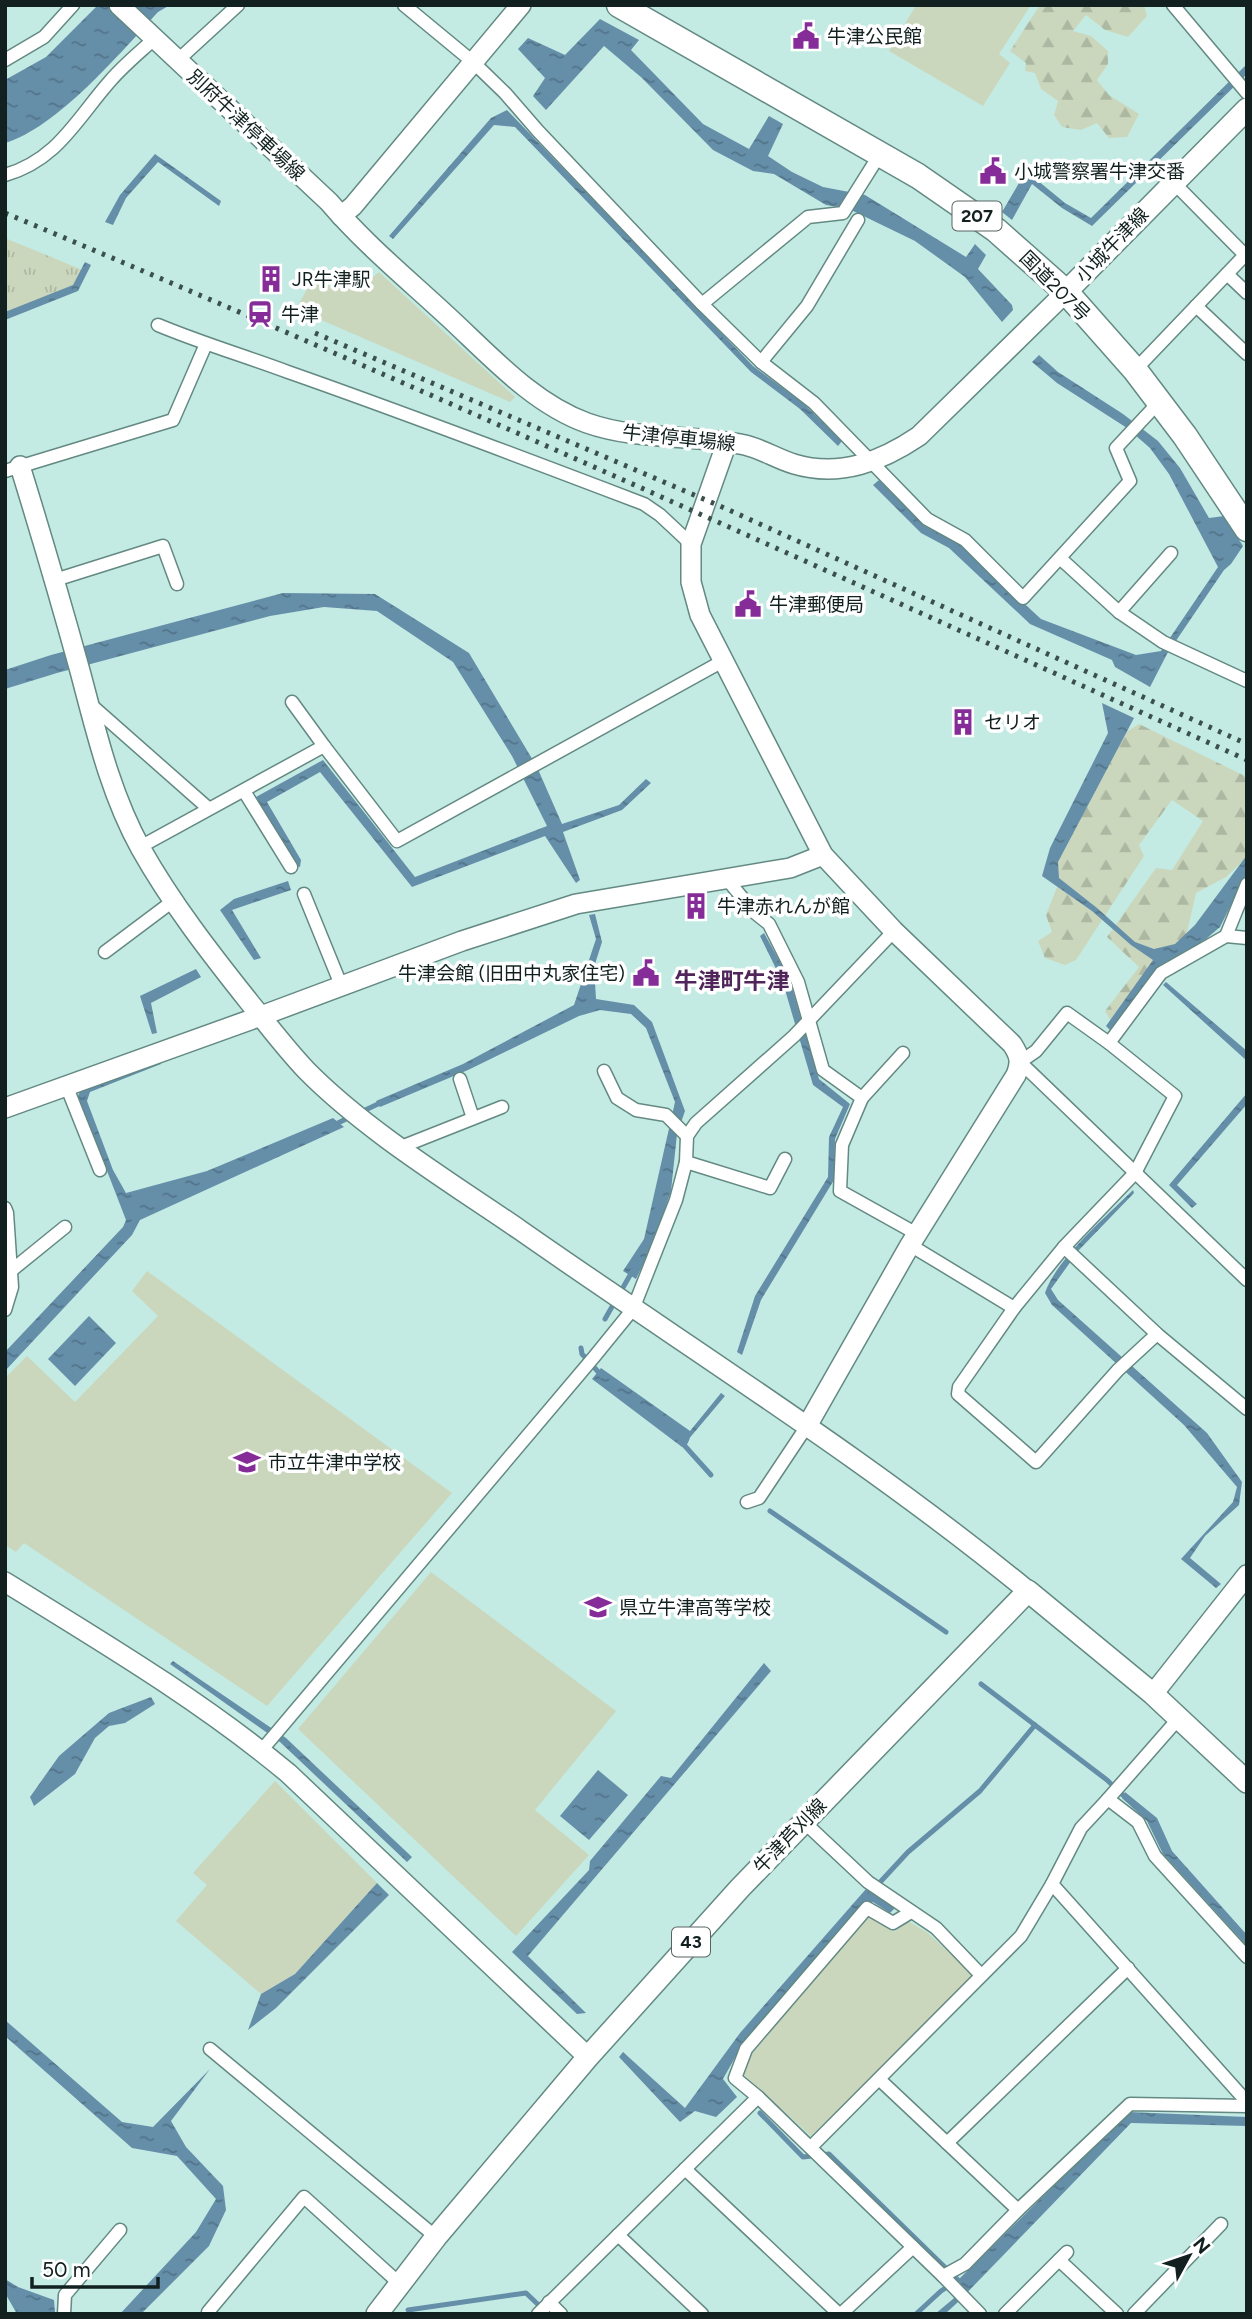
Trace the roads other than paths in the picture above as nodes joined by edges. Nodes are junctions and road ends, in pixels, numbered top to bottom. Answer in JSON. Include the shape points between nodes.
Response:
{"nodes":[{"id":1,"x":73,"y":5,"type":"edge"},
{"id":2,"x":119,"y":5,"type":"edge"},
{"id":3,"x":239,"y":5,"type":"edge"},
{"id":4,"x":404,"y":5,"type":"edge"},
{"id":5,"x":521,"y":5,"type":"edge"},
{"id":6,"x":619,"y":5,"type":"edge"},
{"id":7,"x":1173,"y":5,"type":"edge"},
{"id":8,"x":152,"y":36,"type":"junction"},
{"id":9,"x":5,"y":60,"type":"edge"},
{"id":10,"x":177,"y":61,"type":"junction"},
{"id":11,"x":473,"y":62,"type":"junction"},
{"id":12,"x":1244,"y":90,"type":"edge"},
{"id":13,"x":1247,"y":109,"type":"edge"},
{"id":14,"x":880,"y":154,"type":"junction"},
{"id":15,"x":5,"y":175,"type":"edge"},
{"id":16,"x":1174,"y":183,"type":"junction"},
{"id":17,"x":341,"y":216,"type":"junction"},
{"id":18,"x":858,"y":220,"type":"dead end"},
{"id":19,"x":1227,"y":274,"type":"junction"},
{"id":20,"x":1066,"y":292,"type":"junction"},
{"id":21,"x":1247,"y":293,"type":"edge"},
{"id":22,"x":702,"y":304,"type":"junction"},
{"id":23,"x":1196,"y":306,"type":"junction"},
{"id":24,"x":158,"y":325,"type":"dead end"},
{"id":25,"x":205,"y":344,"type":"junction"},
{"id":26,"x":1247,"y":354,"type":"edge"},
{"id":27,"x":761,"y":362,"type":"junction"},
{"id":28,"x":1135,"y":370,"type":"junction"},
{"id":29,"x":1159,"y":402,"type":"junction"},
{"id":30,"x":727,"y":442,"type":"junction"},
{"id":31,"x":871,"y":463,"type":"junction"},
{"id":32,"x":13,"y":468,"type":"edge"},
{"id":33,"x":1247,"y":529,"type":"edge"},
{"id":34,"x":691,"y":544,"type":"junction"},
{"id":35,"x":1171,"y":553,"type":"dead end"},
{"id":36,"x":1061,"y":559,"type":"junction"},
{"id":37,"x":55,"y":580,"type":"junction"},
{"id":38,"x":177,"y":584,"type":"dead end"},
{"id":39,"x":1119,"y":612,"type":"junction"},
{"id":40,"x":723,"y":661,"type":"junction"},
{"id":41,"x":1247,"y":681,"type":"edge"},
{"id":42,"x":88,"y":702,"type":"junction"},
{"id":43,"x":292,"y":702,"type":"dead end"},
{"id":44,"x":324,"y":746,"type":"junction"},
{"id":45,"x":244,"y":791,"type":"junction"},
{"id":46,"x":208,"y":808,"type":"junction"},
{"id":47,"x":140,"y":847,"type":"junction"},
{"id":48,"x":823,"y":855,"type":"junction"},
{"id":49,"x":290,"y":867,"type":"dead end"},
{"id":50,"x":726,"y":878,"type":"junction"},
{"id":51,"x":1247,"y":884,"type":"edge"},
{"id":52,"x":304,"y":894,"type":"dead end"},
{"id":53,"x":173,"y":901,"type":"junction"},
{"id":54,"x":894,"y":931,"type":"junction"},
{"id":55,"x":1226,"y":936,"type":"junction"},
{"id":56,"x":1247,"y":938,"type":"edge"},
{"id":57,"x":105,"y":952,"type":"dead end"},
{"id":58,"x":341,"y":985,"type":"junction"},
{"id":59,"x":261,"y":1016,"type":"junction"},
{"id":60,"x":808,"y":1021,"type":"junction"},
{"id":61,"x":1109,"y":1043,"type":"junction"},
{"id":62,"x":903,"y":1053,"type":"dead end"},
{"id":63,"x":1020,"y":1062,"type":"junction"},
{"id":64,"x":604,"y":1071,"type":"dead end"},
{"id":65,"x":460,"y":1079,"type":"dead end"},
{"id":66,"x":66,"y":1086,"type":"junction"},
{"id":67,"x":862,"y":1098,"type":"junction"},
{"id":68,"x":7,"y":1103,"type":"edge"},
{"id":69,"x":502,"y":1107,"type":"dead end"},
{"id":70,"x":473,"y":1118,"type":"junction"},
{"id":71,"x":687,"y":1136,"type":"junction"},
{"id":72,"x":401,"y":1147,"type":"junction"},
{"id":73,"x":785,"y":1159,"type":"dead end"},
{"id":74,"x":686,"y":1162,"type":"junction"},
{"id":75,"x":100,"y":1170,"type":"dead end"},
{"id":76,"x":1135,"y":1172,"type":"junction"},
{"id":77,"x":5,"y":1208,"type":"edge"},
{"id":78,"x":65,"y":1227,"type":"dead end"},
{"id":79,"x":914,"y":1240,"type":"junction"},
{"id":80,"x":1064,"y":1247,"type":"junction"},
{"id":81,"x":12,"y":1270,"type":"junction"},
{"id":82,"x":1247,"y":1280,"type":"edge"},
{"id":83,"x":623,"y":1302,"type":"junction"},
{"id":84,"x":1014,"y":1308,"type":"junction"},
{"id":85,"x":5,"y":1310,"type":"edge"},
{"id":86,"x":1157,"y":1334,"type":"junction"},
{"id":87,"x":1247,"y":1409,"type":"edge"},
{"id":88,"x":807,"y":1426,"type":"junction"},
{"id":89,"x":747,"y":1502,"type":"dead end"},
{"id":90,"x":1247,"y":1575,"type":"edge"},
{"id":91,"x":5,"y":1582,"type":"edge"},
{"id":92,"x":1028,"y":1591,"type":"junction"},
{"id":93,"x":1153,"y":1693,"type":"junction"},
{"id":94,"x":1179,"y":1718,"type":"junction"},
{"id":95,"x":266,"y":1746,"type":"junction"},
{"id":96,"x":1244,"y":1772,"type":"edge"},
{"id":97,"x":1108,"y":1799,"type":"junction"},
{"id":98,"x":804,"y":1822,"type":"junction"},
{"id":99,"x":1052,"y":1884,"type":"junction"},
{"id":100,"x":911,"y":1912,"type":"junction"},
{"id":101,"x":1247,"y":1957,"type":"edge"},
{"id":102,"x":1128,"y":1968,"type":"junction"},
{"id":103,"x":981,"y":1975,"type":"junction"},
{"id":104,"x":210,"y":2049,"type":"dead end"},
{"id":105,"x":588,"y":2057,"type":"junction"},
{"id":106,"x":880,"y":2080,"type":"junction"},
{"id":107,"x":758,"y":2098,"type":"junction"},
{"id":108,"x":1247,"y":2104,"type":"edge"},
{"id":109,"x":947,"y":2144,"type":"junction"},
{"id":110,"x":811,"y":2147,"type":"junction"},
{"id":111,"x":685,"y":2169,"type":"junction"},
{"id":112,"x":1018,"y":2210,"type":"junction"},
{"id":113,"x":1221,"y":2224,"type":"dead end"},
{"id":114,"x":120,"y":2230,"type":"dead end"},
{"id":115,"x":618,"y":2235,"type":"junction"},
{"id":116,"x":436,"y":2237,"type":"junction"},
{"id":117,"x":913,"y":2247,"type":"junction"},
{"id":118,"x":946,"y":2278,"type":"junction"},
{"id":119,"x":400,"y":2284,"type":"junction"},
{"id":120,"x":542,"y":2309,"type":"edge"},
{"id":121,"x":208,"y":2312,"type":"edge"},
{"id":122,"x":64,"y":2314,"type":"edge"},
{"id":123,"x":377,"y":2314,"type":"edge"},
{"id":124,"x":561,"y":2314,"type":"edge"},
{"id":125,"x":702,"y":2314,"type":"edge"},
{"id":126,"x":840,"y":2314,"type":"edge"},
{"id":127,"x":980,"y":2314,"type":"edge"},
{"id":128,"x":1005,"y":2314,"type":"edge"},
{"id":129,"x":1117,"y":2314,"type":"edge"},
{"id":130,"x":1134,"y":2314,"type":"edge"}],
"edges":[{"from":1,"to":9,"type":"street","via":[[44,37]]},
{"from":2,"to":8,"type":"street","name":"別府牛津停車場線"},
{"from":3,"to":10,"type":"street"},
{"from":4,"to":11,"type":"street"},
{"from":5,"to":11,"type":"street"},
{"from":6,"to":14,"type":"highway","name":"国道207号","number":"207"},
{"from":7,"to":12,"type":"street"},
{"from":8,"to":10,"type":"street","name":"別府牛津停車場線"},
{"from":8,"to":15,"type":"street","via":[[111,79],[66,138],[29,166]]},
{"from":10,"to":17,"type":"street","name":"別府牛津停車場線"},
{"from":11,"to":17,"type":"street"},
{"from":11,"to":22,"type":"street"},
{"from":13,"to":16,"type":"main road","name":"小城牛津線"},
{"from":14,"to":20,"type":"highway","name":"国道207号","number":"207","via":[[996,230]]},
{"from":14,"to":22,"type":"street","via":[[843,213],[808,218]]},
{"from":16,"to":19,"type":"street","via":[[1245,255]]},
{"from":16,"to":20,"type":"main road","name":"小城牛津線"},
{"from":17,"to":30,"type":"street","name":"牛津停車場線","via":[[513,377],[549,404],[622,433]]},
{"from":18,"to":27,"type":"street","via":[[807,306]]},
{"from":19,"to":21,"type":"street"},
{"from":19,"to":23,"type":"street"},
{"from":20,"to":28,"type":"highway","name":"国道207号","number":"207"},
{"from":20,"to":31,"type":"street","name":"牛津停車場線","via":[[919,436]]},
{"from":22,"to":27,"type":"street"},
{"from":23,"to":26,"type":"street"},
{"from":23,"to":28,"type":"street"},
{"from":24,"to":25,"type":"street"},
{"from":25,"to":32,"type":"street","via":[[173,421]]},
{"from":25,"to":34,"type":"street","via":[[643,505]]},
{"from":27,"to":31,"type":"street","via":[[814,402]]},
{"from":28,"to":29,"type":"highway","name":"国道207号","number":"207"},
{"from":29,"to":33,"type":"highway","name":"国道207号","number":"207"},
{"from":29,"to":36,"type":"street","via":[[1116,448],[1130,481]]},
{"from":30,"to":31,"type":"street","name":"牛津停車場線","via":[[818,469]]},
{"from":30,"to":34,"type":"street"},
{"from":31,"to":36,"type":"street","via":[[927,519],[965,540],[1023,598]]},
{"from":32,"to":37,"type":"street"},
{"from":34,"to":40,"type":"street","via":[[694,598]]},
{"from":35,"to":39,"type":"street"},
{"from":36,"to":39,"type":"street"},
{"from":37,"to":38,"type":"street","via":[[163,546]]},
{"from":37,"to":42,"type":"street"},
{"from":39,"to":41,"type":"street","via":[[1169,645]]},
{"from":40,"to":44,"type":"street","via":[[397,841]]},
{"from":40,"to":48,"type":"street"},
{"from":42,"to":46,"type":"street"},
{"from":42,"to":47,"type":"street","via":[[117,798]]},
{"from":43,"to":44,"type":"street"},
{"from":44,"to":45,"type":"street"},
{"from":45,"to":46,"type":"street"},
{"from":45,"to":49,"type":"street"},
{"from":46,"to":47,"type":"street"},
{"from":47,"to":53,"type":"street"},
{"from":48,"to":50,"type":"street","via":[[790,869]]},
{"from":48,"to":54,"type":"street"},
{"from":50,"to":58,"type":"street","via":[[576,905]]},
{"from":50,"to":60,"type":"street","via":[[768,924],[798,982]]},
{"from":51,"to":55,"type":"street"},
{"from":52,"to":58,"type":"street"},
{"from":53,"to":57,"type":"street"},
{"from":53,"to":59,"type":"street"},
{"from":54,"to":60,"type":"street"},
{"from":54,"to":63,"type":"street","via":[[1012,1044]]},
{"from":55,"to":56,"type":"street"},
{"from":55,"to":61,"type":"street","via":[[1161,973]]},
{"from":58,"to":59,"type":"street"},
{"from":59,"to":66,"type":"street"},
{"from":59,"to":72,"type":"street","via":[[304,1068]]},
{"from":60,"to":67,"type":"street","via":[[824,1070]]},
{"from":60,"to":71,"type":"street"},
{"from":61,"to":63,"type":"street","via":[[1067,1013],[1036,1051]]},
{"from":61,"to":76,"type":"street","via":[[1175,1096]]},
{"from":62,"to":67,"type":"street"},
{"from":63,"to":76,"type":"street"},
{"from":63,"to":79,"type":"street"},
{"from":64,"to":71,"type":"street","via":[[617,1098],[636,1110],[666,1115]]},
{"from":65,"to":70,"type":"street"},
{"from":66,"to":68,"type":"street"},
{"from":66,"to":75,"type":"street"},
{"from":67,"to":79,"type":"street","via":[[842,1145],[840,1191]]},
{"from":69,"to":70,"type":"street"},
{"from":70,"to":72,"type":"street"},
{"from":71,"to":74,"type":"street"},
{"from":72,"to":83,"type":"street"},
{"from":73,"to":74,"type":"street","via":[[770,1188]]},
{"from":74,"to":83,"type":"street","via":[[676,1200]]},
{"from":76,"to":80,"type":"street"},
{"from":76,"to":82,"type":"street"},
{"from":77,"to":81,"type":"street"},
{"from":78,"to":81,"type":"street"},
{"from":79,"to":84,"type":"street"},
{"from":79,"to":88,"type":"street"},
{"from":80,"to":84,"type":"street"},
{"from":80,"to":86,"type":"street"},
{"from":81,"to":85,"type":"street"},
{"from":83,"to":88,"type":"street"},
{"from":83,"to":95,"type":"street","via":[[590,1362]]},
{"from":84,"to":86,"type":"street","via":[[958,1394],[1036,1462],[1118,1370]]},
{"from":86,"to":87,"type":"street"},
{"from":88,"to":89,"type":"street","via":[[759,1498]]},
{"from":88,"to":92,"type":"street"},
{"from":90,"to":93,"type":"street"},
{"from":91,"to":95,"type":"street"},
{"from":92,"to":93,"type":"main road"},
{"from":92,"to":98,"type":"main road","name":"牛津芦刈線","number":"43"},
{"from":93,"to":94,"type":"main road"},
{"from":94,"to":96,"type":"main road"},
{"from":94,"to":97,"type":"street"},
{"from":95,"to":105,"type":"street","via":[[288,1773]]},
{"from":97,"to":99,"type":"street","via":[[1081,1828]]},
{"from":97,"to":101,"type":"street","via":[[1138,1822],[1155,1856]]},
{"from":98,"to":100,"type":"street","via":[[874,1886]]},
{"from":98,"to":105,"type":"main road","name":"牛津芦刈線","number":"43"},
{"from":99,"to":102,"type":"street"},
{"from":99,"to":103,"type":"street","via":[[1021,1937]]},
{"from":100,"to":103,"type":"street","via":[[936,1928]]},
{"from":100,"to":107,"type":"street","via":[[892,1923],[867,1908],[747,2049],[735,2078]]},
{"from":102,"to":108,"type":"street"},
{"from":102,"to":109,"type":"street"},
{"from":103,"to":106,"type":"street"},
{"from":104,"to":116,"type":"street"},
{"from":105,"to":116,"type":"main road","name":"牛津芦刈線","number":"43"},
{"from":106,"to":109,"type":"street"},
{"from":106,"to":110,"type":"street"},
{"from":107,"to":110,"type":"street"},
{"from":107,"to":111,"type":"street"},
{"from":108,"to":112,"type":"street","via":[[1130,2104]]},
{"from":109,"to":112,"type":"street"},
{"from":110,"to":117,"type":"street"},
{"from":111,"to":115,"type":"street"},
{"from":111,"to":126,"type":"street"},
{"from":112,"to":118,"type":"street"},
{"from":113,"to":130,"type":"street"},
{"from":114,"to":122,"type":"street","via":[[65,2295]]},
{"from":115,"to":120,"type":"street"},
{"from":115,"to":125,"type":"street"},
{"from":116,"to":119,"type":"main road","name":"牛津芦刈線","number":"43"},
{"from":117,"to":118,"type":"street"},
{"from":117,"to":126,"type":"street"},
{"from":118,"to":127,"type":"street"},
{"from":119,"to":121,"type":"street","via":[[304,2197]]},
{"from":119,"to":123,"type":"main road","name":"牛津芦刈線","number":"43"},
{"from":120,"to":124,"type":"street"},
{"from":128,"to":129,"type":"street","via":[[1063,2256]]}]}
